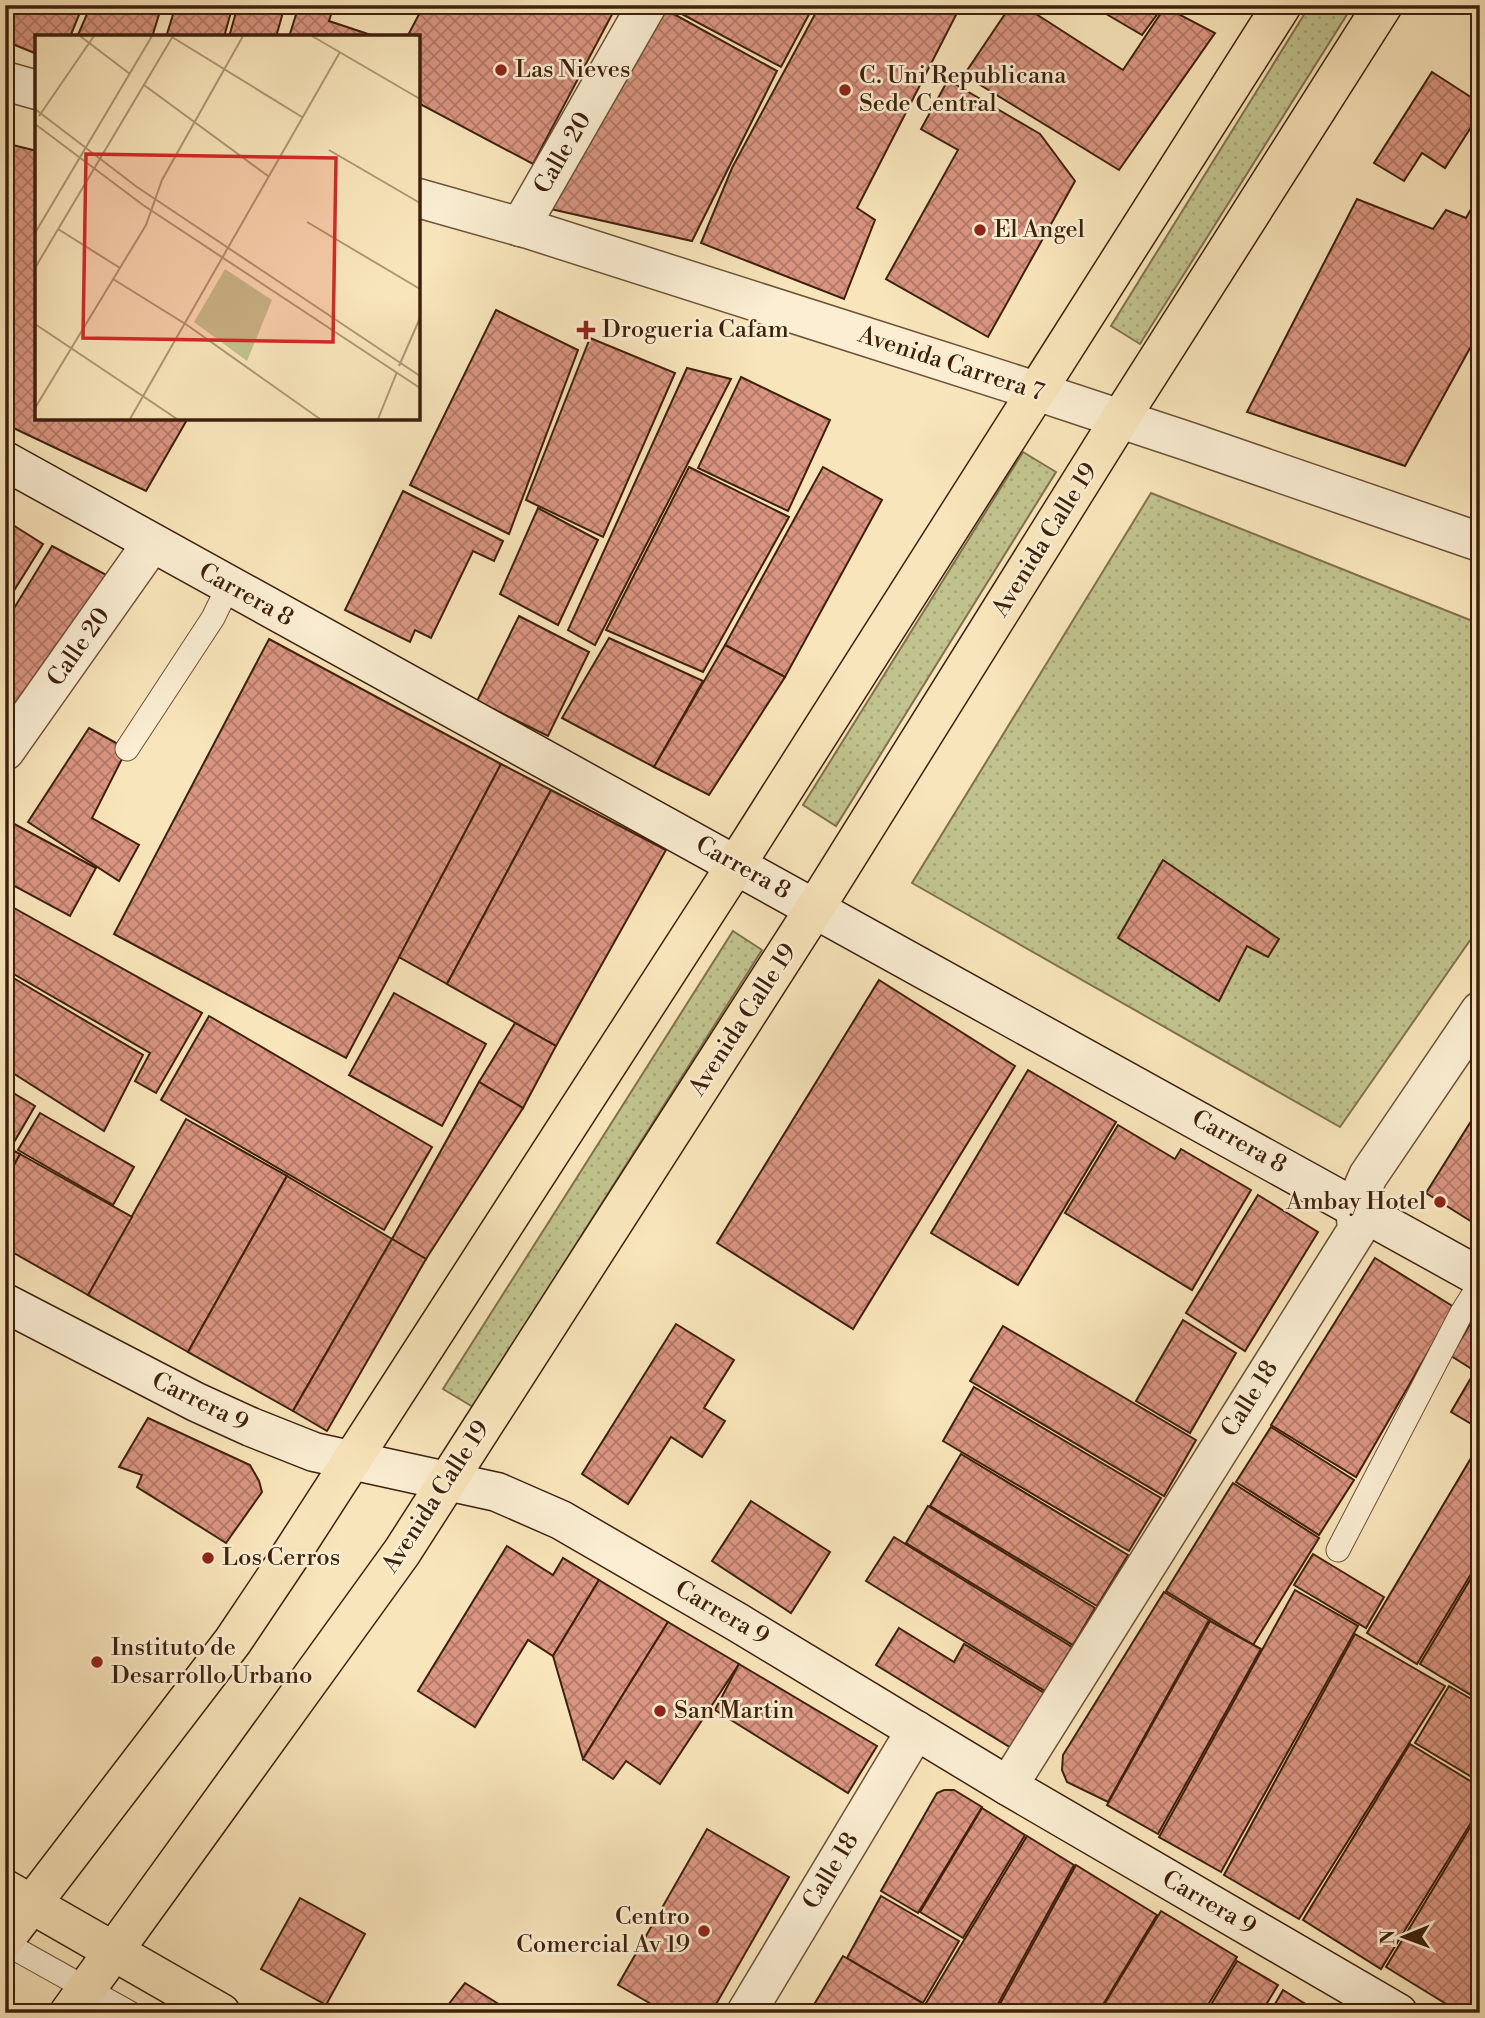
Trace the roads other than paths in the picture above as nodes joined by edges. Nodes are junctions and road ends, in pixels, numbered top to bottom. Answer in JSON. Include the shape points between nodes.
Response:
{"nodes":[{"id":1,"x":646,"y":5,"type":"edge"},
{"id":2,"x":1282,"y":5,"type":"edge"},
{"id":3,"x":1383,"y":5,"type":"edge"},
{"id":4,"x":5,"y":81,"type":"edge"},
{"id":5,"x":35,"y":89,"type":"edge"},
{"id":6,"x":420,"y":199,"type":"edge"},
{"id":7,"x":520,"y":227,"type":"junction"},
{"id":8,"x":1036,"y":391,"type":"junction"},
{"id":9,"x":1120,"y":419,"type":"junction"},
{"id":10,"x":5,"y":461,"type":"edge"},
{"id":11,"x":1480,"y":542,"type":"edge"},
{"id":12,"x":152,"y":543,"type":"junction"},
{"id":13,"x":229,"y":585,"type":"junction"},
{"id":14,"x":127,"y":750,"type":"dead end"},
{"id":15,"x":5,"y":751,"type":"edge"},
{"id":16,"x":736,"y":864,"type":"junction"},
{"id":17,"x":815,"y":908,"type":"junction"},
{"id":18,"x":1480,"y":1011,"type":"edge"},
{"id":19,"x":1355,"y":1206,"type":"junction"},
{"id":20,"x":1480,"y":1276,"type":"edge"},
{"id":21,"x":1480,"y":1284,"type":"edge"},
{"id":22,"x":5,"y":1303,"type":"edge"},
{"id":23,"x":352,"y":1459,"type":"junction"},
{"id":24,"x":447,"y":1480,"type":"junction"},
{"id":25,"x":1338,"y":1550,"type":"dead end"},
{"id":26,"x":916,"y":1730,"type":"junction"},
{"id":27,"x":1008,"y":1786,"type":"junction"},
{"id":28,"x":18,"y":1897,"type":"edge"},
{"id":29,"x":5,"y":1941,"type":"edge"},
{"id":30,"x":114,"y":1951,"type":"junction"},
{"id":31,"x":78,"y":2000,"type":"edge"},
{"id":32,"x":130,"y":2013,"type":"edge"},
{"id":33,"x":221,"y":2013,"type":"edge"},
{"id":34,"x":746,"y":2013,"type":"edge"},
{"id":35,"x":1398,"y":2013,"type":"edge"}],
"edges":[{"from":1,"to":7,"type":"street","name":"Calle 20"},
{"from":2,"to":8,"type":"main road"},
{"from":3,"to":9,"type":"main road","name":"Avenida Calle 19"},
{"from":4,"to":5,"type":"street"},
{"from":6,"to":7,"type":"street","name":"Avenida Carrera 7"},
{"from":7,"to":8,"type":"street","name":"Avenida Carrera 7"},
{"from":8,"to":9,"type":"street","name":"Avenida Carrera 7"},
{"from":8,"to":16,"type":"main road"},
{"from":9,"to":11,"type":"street","name":"Avenida Carrera 7"},
{"from":9,"to":17,"type":"main road","name":"Avenida Calle 19"},
{"from":10,"to":12,"type":"street","name":"Carrera 8"},
{"from":12,"to":13,"type":"street","name":"Carrera 8"},
{"from":12,"to":15,"type":"street","name":"Calle 20"},
{"from":13,"to":14,"type":"lane","via":[[213,618]]},
{"from":13,"to":16,"type":"street","name":"Carrera 8"},
{"from":16,"to":17,"type":"street","name":"Carrera 8"},
{"from":16,"to":23,"type":"main road"},
{"from":17,"to":19,"type":"street","name":"Carrera 8"},
{"from":17,"to":24,"type":"main road","name":"Avenida Calle 19"},
{"from":18,"to":19,"type":"street","name":"Calle 18","via":[[1368,1176]]},
{"from":19,"to":20,"type":"street","name":"Carrera 8"},
{"from":19,"to":27,"type":"street","name":"Calle 18","via":[[1357,1230]]},
{"from":21,"to":25,"type":"lane"},
{"from":22,"to":23,"type":"street","name":"Carrera 9","via":[[251,1427],[314,1452]]},
{"from":23,"to":24,"type":"street","name":"Carrera 9"},
{"from":23,"to":28,"type":"main road","via":[[233,1641]]},
{"from":24,"to":26,"type":"street","name":"Carrera 9","via":[[497,1492],[561,1520]]},
{"from":24,"to":30,"type":"main road","name":"Avenida Calle 19","via":[[379,1584]]},
{"from":26,"to":27,"type":"street","name":"Carrera 9"},
{"from":26,"to":34,"type":"street","name":"Calle 18"},
{"from":27,"to":35,"type":"street","name":"Carrera 9"},
{"from":28,"to":29,"type":"main road"},
{"from":28,"to":30,"type":"main road"},
{"from":29,"to":31,"type":"lane"},
{"from":30,"to":31,"type":"main road","name":"Avenida Calle 19"},
{"from":30,"to":33,"type":"main road"},
{"from":31,"to":32,"type":"lane"}]}
